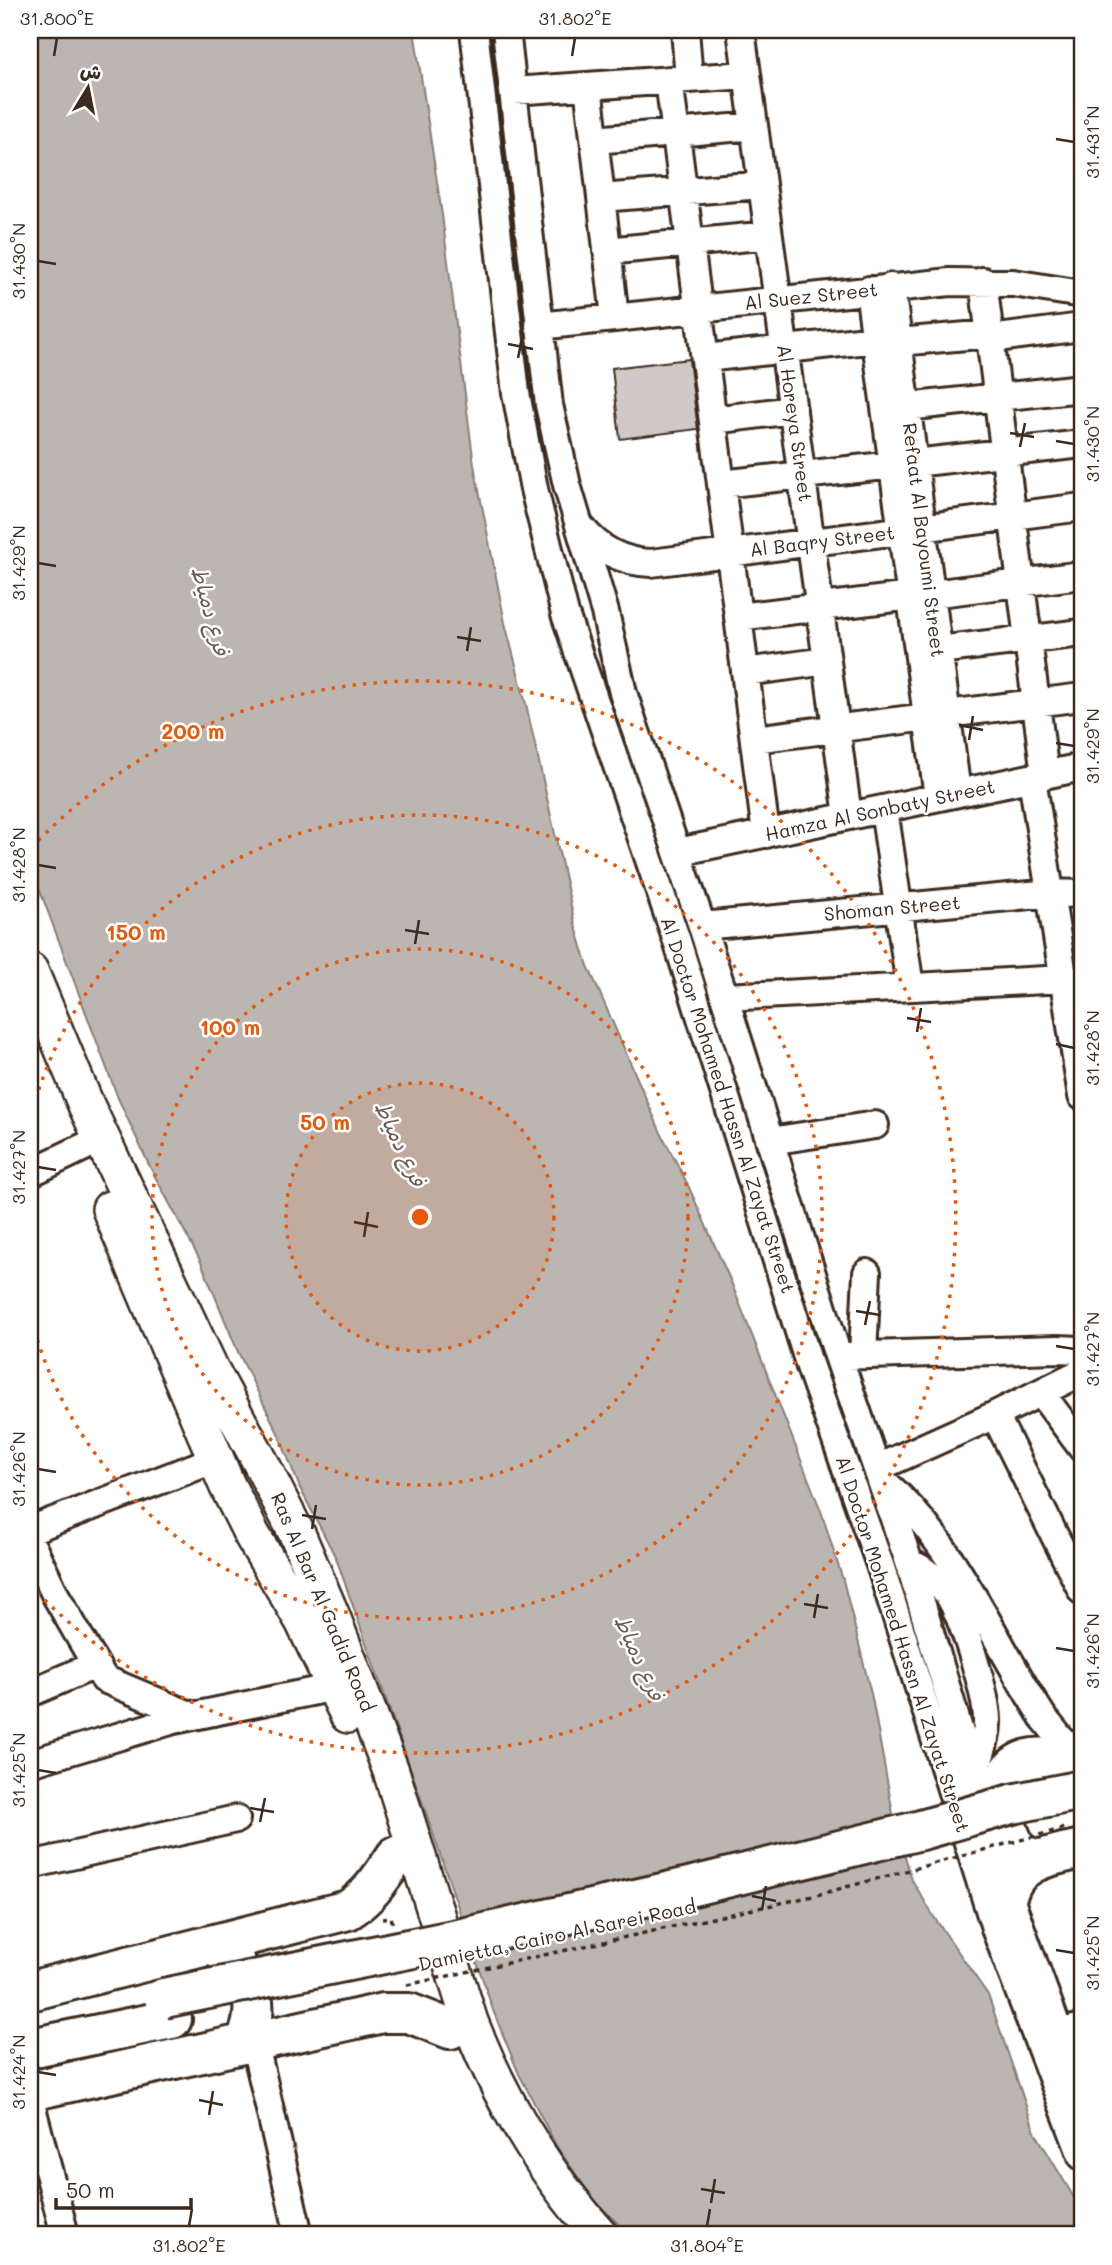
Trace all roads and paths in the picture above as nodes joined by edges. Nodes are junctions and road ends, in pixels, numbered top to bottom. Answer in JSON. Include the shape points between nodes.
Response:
{"nodes":[{"id":1,"x":474,"y":30,"type":"edge"},
{"id":2,"x":506,"y":30,"type":"edge"},
{"id":3,"x":685,"y":30,"type":"edge"},
{"id":4,"x":741,"y":30,"type":"edge"},
{"id":5,"x":747,"y":75,"type":"junction"},
{"id":6,"x":679,"y":80,"type":"junction"},
{"id":7,"x":588,"y":86,"type":"junction"},
{"id":8,"x":513,"y":91,"type":"junction"},
{"id":9,"x":754,"y":126,"type":"junction"},
{"id":10,"x":676,"y":133,"type":"junction"},
{"id":11,"x":595,"y":140,"type":"junction"},
{"id":12,"x":762,"y":185,"type":"junction"},
{"id":13,"x":683,"y":191,"type":"junction"},
{"id":14,"x":601,"y":198,"type":"junction"},
{"id":15,"x":769,"y":235,"type":"junction"},
{"id":16,"x":690,"y":243,"type":"junction"},
{"id":17,"x":607,"y":251,"type":"junction"},
{"id":18,"x":983,"y":281,"type":"junction"},
{"id":19,"x":880,"y":288,"type":"junction"},
{"id":20,"x":1082,"y":294,"type":"edge"},
{"id":21,"x":778,"y":300,"type":"junction"},
{"id":22,"x":698,"y":308,"type":"junction"},
{"id":23,"x":615,"y":317,"type":"junction"},
{"id":24,"x":539,"y":326,"type":"junction"},
{"id":25,"x":1082,"y":327,"type":"edge"},
{"id":26,"x":990,"y":336,"type":"junction"},
{"id":27,"x":887,"y":341,"type":"junction"},
{"id":28,"x":785,"y":349,"type":"junction"},
{"id":29,"x":705,"y":358,"type":"junction"},
{"id":30,"x":1082,"y":388,"type":"edge"},
{"id":31,"x":998,"y":397,"type":"junction"},
{"id":32,"x":906,"y":407,"type":"junction"},
{"id":33,"x":793,"y":410,"type":"junction"},
{"id":34,"x":713,"y":420,"type":"junction"},
{"id":35,"x":1082,"y":444,"type":"edge"},
{"id":36,"x":1004,"y":453,"type":"junction"},
{"id":37,"x":904,"y":464,"type":"junction"},
{"id":38,"x":802,"y":475,"type":"junction"},
{"id":39,"x":721,"y":484,"type":"junction"},
{"id":40,"x":1082,"y":507,"type":"edge"},
{"id":41,"x":1013,"y":516,"type":"junction"},
{"id":42,"x":577,"y":521,"type":"junction"},
{"id":43,"x":912,"y":529,"type":"junction"},
{"id":44,"x":811,"y":542,"type":"junction"},
{"id":45,"x":729,"y":553,"type":"junction"},
{"id":46,"x":593,"y":572,"type":"junction"},
{"id":47,"x":1082,"y":575,"type":"edge"},
{"id":48,"x":557,"y":583,"type":"junction"},
{"id":49,"x":1021,"y":583,"type":"junction"},
{"id":50,"x":921,"y":595,"type":"junction"},
{"id":51,"x":820,"y":607,"type":"junction"},
{"id":52,"x":738,"y":617,"type":"junction"},
{"id":53,"x":610,"y":630,"type":"junction"},
{"id":54,"x":1082,"y":633,"type":"edge"},
{"id":55,"x":1028,"y":639,"type":"junction"},
{"id":56,"x":575,"y":645,"type":"junction"},
{"id":57,"x":938,"y":650,"type":"junction"},
{"id":58,"x":827,"y":661,"type":"junction"},
{"id":59,"x":745,"y":672,"type":"junction"},
{"id":60,"x":1082,"y":697,"type":"edge"},
{"id":61,"x":1036,"y":703,"type":"junction"},
{"id":62,"x":937,"y":715,"type":"junction"},
{"id":63,"x":836,"y":728,"type":"junction"},
{"id":64,"x":754,"y":739,"type":"junction"},
{"id":65,"x":1082,"y":767,"type":"edge"},
{"id":66,"x":1038,"y":776,"type":"junction"},
{"id":67,"x":948,"y":795,"type":"junction"},
{"id":68,"x":884,"y":809,"type":"junction"},
{"id":69,"x":848,"y":816,"type":"junction"},
{"id":70,"x":766,"y":834,"type":"junction"},
{"id":71,"x":678,"y":852,"type":"junction"},
{"id":72,"x":1051,"y":894,"type":"junction"},
{"id":73,"x":1082,"y":894,"type":"edge"},
{"id":74,"x":899,"y":907,"type":"junction"},
{"id":75,"x":702,"y":926,"type":"junction"},
{"id":76,"x":30,"y":971,"type":"edge"},
{"id":77,"x":1073,"y":980,"type":"edge"},
{"id":78,"x":910,"y":987,"type":"junction"},
{"id":79,"x":725,"y":997,"type":"junction"},
{"id":80,"x":30,"y":1018,"type":"edge"},
{"id":81,"x":1081,"y":1083,"type":"edge"},
{"id":82,"x":875,"y":1125,"type":"dead end"},
{"id":83,"x":770,"y":1141,"type":"junction"},
{"id":84,"x":84,"y":1147,"type":"junction"},
{"id":85,"x":30,"y":1173,"type":"edge"},
{"id":86,"x":867,"y":1273,"type":"dead end"},
{"id":87,"x":1078,"y":1355,"type":"edge"},
{"id":88,"x":850,"y":1356,"type":"junction"},
{"id":89,"x":1082,"y":1372,"type":"edge"},
{"id":90,"x":1041,"y":1393,"type":"junction"},
{"id":91,"x":995,"y":1415,"type":"junction"},
{"id":92,"x":1082,"y":1448,"type":"edge"},
{"id":93,"x":216,"y":1459,"type":"junction"},
{"id":94,"x":878,"y":1473,"type":"junction"},
{"id":95,"x":30,"y":1530,"type":"edge"},
{"id":96,"x":298,"y":1536,"type":"junction"},
{"id":97,"x":30,"y":1542,"type":"edge"},
{"id":98,"x":266,"y":1559,"type":"junction"},
{"id":99,"x":1082,"y":1591,"type":"edge"},
{"id":100,"x":96,"y":1665,"type":"junction"},
{"id":101,"x":335,"y":1687,"type":"junction"},
{"id":102,"x":30,"y":1693,"type":"edge"},
{"id":103,"x":191,"y":1716,"type":"junction"},
{"id":104,"x":1082,"y":1761,"type":"edge"},
{"id":105,"x":30,"y":1763,"type":"edge"},
{"id":106,"x":1082,"y":1790,"type":"edge"},
{"id":107,"x":236,"y":1819,"type":"dead end"},
{"id":108,"x":1076,"y":1829,"type":"edge"},
{"id":109,"x":396,"y":1856,"type":"junction"},
{"id":110,"x":1042,"y":1858,"type":"junction"},
{"id":111,"x":30,"y":1865,"type":"edge"},
{"id":112,"x":1007,"y":1893,"type":"junction"},
{"id":113,"x":206,"y":1948,"type":"junction"},
{"id":114,"x":407,"y":1985,"type":"dead end"},
{"id":115,"x":30,"y":1991,"type":"edge"},
{"id":116,"x":168,"y":2009,"type":"junction"},
{"id":117,"x":30,"y":2028,"type":"edge"},
{"id":118,"x":450,"y":2029,"type":"junction"},
{"id":119,"x":1070,"y":2030,"type":"edge"},
{"id":120,"x":249,"y":2043,"type":"junction"},
{"id":121,"x":30,"y":2049,"type":"edge"},
{"id":122,"x":30,"y":2091,"type":"edge"},
{"id":123,"x":1082,"y":2095,"type":"edge"},
{"id":124,"x":30,"y":2100,"type":"edge"},
{"id":125,"x":1082,"y":2156,"type":"edge"},
{"id":126,"x":585,"y":2234,"type":"edge"},
{"id":127,"x":65,"y":2235,"type":"edge"},
{"id":128,"x":299,"y":2235,"type":"edge"}],
"edges":[{"from":1,"to":48,"type":"street","name":"Al Doctor Mohamed Hassn Al Zayat Street","via":[[516,393]]},
{"from":2,"to":8,"type":"street","name":"Al Doctor Mohamed Hassn Al Zayat Street"},
{"from":3,"to":6,"type":"street"},
{"from":4,"to":5,"type":"street","name":"Al Horeya Street"},
{"from":5,"to":6,"type":"street"},
{"from":5,"to":9,"type":"street","name":"Al Horeya Street"},
{"from":6,"to":7,"type":"street"},
{"from":6,"to":10,"type":"street"},
{"from":7,"to":8,"type":"street"},
{"from":7,"to":11,"type":"street"},
{"from":8,"to":24,"type":"street","name":"Al Doctor Mohamed Hassn Al Zayat Street"},
{"from":9,"to":10,"type":"street"},
{"from":9,"to":12,"type":"street","name":"Al Horeya Street"},
{"from":10,"to":11,"type":"street"},
{"from":10,"to":13,"type":"street"},
{"from":11,"to":14,"type":"street"},
{"from":12,"to":13,"type":"street"},
{"from":12,"to":15,"type":"street","name":"Al Horeya Street"},
{"from":13,"to":14,"type":"street"},
{"from":13,"to":16,"type":"street"},
{"from":14,"to":17,"type":"street"},
{"from":15,"to":16,"type":"street"},
{"from":15,"to":21,"type":"street","name":"Al Horeya Street"},
{"from":16,"to":17,"type":"street"},
{"from":16,"to":22,"type":"street"},
{"from":17,"to":23,"type":"street"},
{"from":18,"to":19,"type":"street","name":"Al Suez Street"},
{"from":18,"to":20,"type":"street","name":"Al Suez Street"},
{"from":18,"to":26,"type":"street"},
{"from":19,"to":21,"type":"street","name":"Al Suez Street"},
{"from":19,"to":27,"type":"street","name":"Refaat Al Bayoumi Street"},
{"from":21,"to":22,"type":"street","name":"Al Suez Street"},
{"from":21,"to":28,"type":"street","name":"Al Horeya Street"},
{"from":22,"to":23,"type":"street","name":"Al Suez Street"},
{"from":22,"to":29,"type":"street"},
{"from":23,"to":24,"type":"street","name":"Al Suez Street"},
{"from":24,"to":42,"type":"street","name":"Al Doctor Mohamed Hassn Al Zayat Street","via":[[551,418]]},
{"from":25,"to":26,"type":"street"},
{"from":26,"to":27,"type":"street"},
{"from":26,"to":31,"type":"street"},
{"from":27,"to":28,"type":"street"},
{"from":27,"to":32,"type":"street","name":"Refaat Al Bayoumi Street"},
{"from":27,"to":37,"type":"street","name":"Refaat Al Bayoumi Street"},
{"from":28,"to":29,"type":"street"},
{"from":28,"to":33,"type":"street","name":"Al Horeya Street"},
{"from":29,"to":34,"type":"street"},
{"from":30,"to":31,"type":"street"},
{"from":31,"to":32,"type":"street"},
{"from":31,"to":36,"type":"street"},
{"from":32,"to":37,"type":"street","name":"Refaat Al Bayoumi Street"},
{"from":33,"to":34,"type":"street"},
{"from":33,"to":38,"type":"street","name":"Al Horeya Street"},
{"from":34,"to":39,"type":"street"},
{"from":35,"to":36,"type":"street"},
{"from":36,"to":37,"type":"street"},
{"from":36,"to":41,"type":"street"},
{"from":37,"to":38,"type":"street"},
{"from":37,"to":43,"type":"street","name":"Refaat Al Bayoumi Street"},
{"from":38,"to":39,"type":"street"},
{"from":38,"to":44,"type":"street","name":"Al Horeya Street"},
{"from":39,"to":45,"type":"street"},
{"from":40,"to":41,"type":"street","name":"Al Baqry Street"},
{"from":41,"to":43,"type":"street","name":"Al Baqry Street"},
{"from":41,"to":49,"type":"street"},
{"from":42,"to":45,"type":"street","name":"Al Baqry Street","via":[[605,550],[634,561]]},
{"from":42,"to":46,"type":"street","name":"Al Doctor Mohamed Hassn Al Zayat Street"},
{"from":43,"to":44,"type":"street","name":"Al Baqry Street"},
{"from":43,"to":50,"type":"street","name":"Refaat Al Bayoumi Street"},
{"from":44,"to":45,"type":"street","name":"Al Baqry Street"},
{"from":44,"to":51,"type":"street","name":"Al Horeya Street"},
{"from":45,"to":52,"type":"street"},
{"from":46,"to":48,"type":"street","via":[[578,586]]},
{"from":46,"to":53,"type":"street","name":"Al Doctor Mohamed Hassn Al Zayat Street"},
{"from":47,"to":49,"type":"street"},
{"from":48,"to":56,"type":"street","name":"Al Doctor Mohamed Hassn Al Zayat Street"},
{"from":49,"to":50,"type":"street"},
{"from":49,"to":55,"type":"street"},
{"from":50,"to":51,"type":"street"},
{"from":50,"to":57,"type":"street","name":"Refaat Al Bayoumi Street"},
{"from":50,"to":62,"type":"street","name":"Refaat Al Bayoumi Street"},
{"from":51,"to":52,"type":"street"},
{"from":51,"to":58,"type":"street","name":"Al Horeya Street"},
{"from":52,"to":59,"type":"street"},
{"from":53,"to":56,"type":"street","via":[[589,629]]},
{"from":53,"to":71,"type":"street","name":"Al Doctor Mohamed Hassn Al Zayat Street","via":[[626,701]]},
{"from":54,"to":55,"type":"street"},
{"from":55,"to":57,"type":"street"},
{"from":55,"to":61,"type":"street"},
{"from":56,"to":125,"type":"street","name":"Al Doctor Mohamed Hassn Al Zayat Street","via":[[677,941],[810,1367],[996,1931]]},
{"from":57,"to":62,"type":"street","name":"Refaat Al Bayoumi Street"},
{"from":58,"to":59,"type":"street"},
{"from":58,"to":63,"type":"street","name":"Al Horeya Street"},
{"from":59,"to":64,"type":"street"},
{"from":60,"to":61,"type":"street"},
{"from":61,"to":62,"type":"street"},
{"from":61,"to":66,"type":"street"},
{"from":62,"to":63,"type":"street"},
{"from":62,"to":67,"type":"street","name":"Refaat Al Bayoumi Street"},
{"from":63,"to":64,"type":"street"},
{"from":63,"to":69,"type":"street","name":"Al Horeya Street"},
{"from":64,"to":70,"type":"street"},
{"from":65,"to":66,"type":"street","name":"Hamza Al Sonbaty Street"},
{"from":66,"to":67,"type":"street","name":"Hamza Al Sonbaty Street"},
{"from":66,"to":72,"type":"street"},
{"from":67,"to":68,"type":"street","name":"Hamza Al Sonbaty Street"},
{"from":68,"to":69,"type":"street","name":"Hamza Al Sonbaty Street"},
{"from":68,"to":74,"type":"street"},
{"from":69,"to":70,"type":"street","name":"Hamza Al Sonbaty Street"},
{"from":70,"to":71,"type":"street","name":"Hamza Al Sonbaty Street"},
{"from":71,"to":75,"type":"street","name":"Al Doctor Mohamed Hassn Al Zayat Street"},
{"from":72,"to":73,"type":"street","name":"Shoman Street"},
{"from":72,"to":74,"type":"street","name":"Shoman Street"},
{"from":72,"to":77,"type":"street"},
{"from":74,"to":75,"type":"street","name":"Shoman Street"},
{"from":74,"to":78,"type":"street"},
{"from":75,"to":79,"type":"street","name":"Al Doctor Mohamed Hassn Al Zayat Street"},
{"from":76,"to":96,"type":"main road","name":"Ras Al Bar Al Gadid Road","via":[[86,1105],[211,1370]]},
{"from":77,"to":78,"type":"street"},
{"from":77,"to":81,"type":"street"},
{"from":78,"to":79,"type":"street"},
{"from":79,"to":83,"type":"street","name":"Al Doctor Mohamed Hassn Al Zayat Street"},
{"from":80,"to":84,"type":"main road","name":"Ras Al Bar Al Gadid Road"},
{"from":82,"to":83,"type":"street"},
{"from":83,"to":88,"type":"street","name":"Al Doctor Mohamed Hassn Al Zayat Street"},
{"from":84,"to":85,"type":"street"},
{"from":84,"to":93,"type":"main road","name":"Ras Al Bar Al Gadid Road"},
{"from":86,"to":88,"type":"street"},
{"from":87,"to":88,"type":"street"},
{"from":88,"to":94,"type":"street","name":"Al Doctor Mohamed Hassn Al Zayat Street"},
{"from":89,"to":90,"type":"street"},
{"from":90,"to":91,"type":"street"},
{"from":90,"to":92,"type":"street"},
{"from":91,"to":94,"type":"street"},
{"from":91,"to":99,"type":"street"},
{"from":93,"to":95,"type":"street"},
{"from":93,"to":98,"type":"main road","name":"Ras Al Bar Al Gadid Road"},
{"from":94,"to":104,"type":"street","via":[[936,1537],[1043,1717]]},
{"from":94,"to":112,"type":"street","name":"Al Doctor Mohamed Hassn Al Zayat Street","via":[[909,1562]]},
{"from":96,"to":98,"type":"main road","via":[[281,1532],[274,1536],[267,1542]]},
{"from":96,"to":126,"type":"main road","name":"Ras Al Bar Al Gadid Road","via":[[382,1744],[470,2022],[524,2133]]},
{"from":97,"to":100,"type":"street"},
{"from":98,"to":101,"type":"main road","name":"Ras Al Bar Al Gadid Road"},
{"from":100,"to":102,"type":"street"},
{"from":100,"to":103,"type":"street","via":[[104,1679]]},
{"from":101,"to":103,"type":"street"},
{"from":101,"to":109,"type":"main road","name":"Ras Al Bar Al Gadid Road","via":[[363,1754]]},
{"from":103,"to":105,"type":"street"},
{"from":104,"to":110,"type":"highway","via":[[1028,1759],[1012,1769],[1002,1784],[1001,1802],[1012,1843],[1027,1857]]},
{"from":106,"to":116,"type":"highway","name":"Damietta, Cairo Al Sarei Road","bridge":true},
{"from":107,"to":111,"type":"street"},
{"from":108,"to":110,"type":"highway"},
{"from":108,"to":114,"type":"path","bridge":true,"via":[[813,1896]]},
{"from":108,"to":116,"type":"highway","name":"Damietta, Cairo Al Sarei Road","via":[[571,1935]]},
{"from":109,"to":113,"type":"highway","via":[[375,1888],[348,1910]]},
{"from":109,"to":118,"type":"main road","name":"Ras Al Bar Al Gadid Road"},
{"from":110,"to":112,"type":"highway","via":[[1020,1871]]},
{"from":112,"to":119,"type":"street","name":"Al Doctor Mohamed Hassn Al Zayat Street"},
{"from":113,"to":115,"type":"highway"},
{"from":113,"to":120,"type":"highway","via":[[225,1955],[250,1986],[254,2016]]},
{"from":116,"to":117,"type":"highway","name":"Damietta, Cairo Al Sarei Road"},
{"from":116,"to":121,"type":"highway","name":"Damietta, Cairo Al Sarei Road"},
{"from":118,"to":120,"type":"highway","via":[[421,2016],[396,2012]]},
{"from":118,"to":126,"type":"main road","name":"Ras Al Bar Al Gadid Road","via":[[491,2115]]},
{"from":119,"to":123,"type":"street","name":"Al Doctor Mohamed Hassn Al Zayat Street"},
{"from":120,"to":122,"type":"highway"},
{"from":120,"to":128,"type":"street"},
{"from":124,"to":127,"type":"street"}]}
